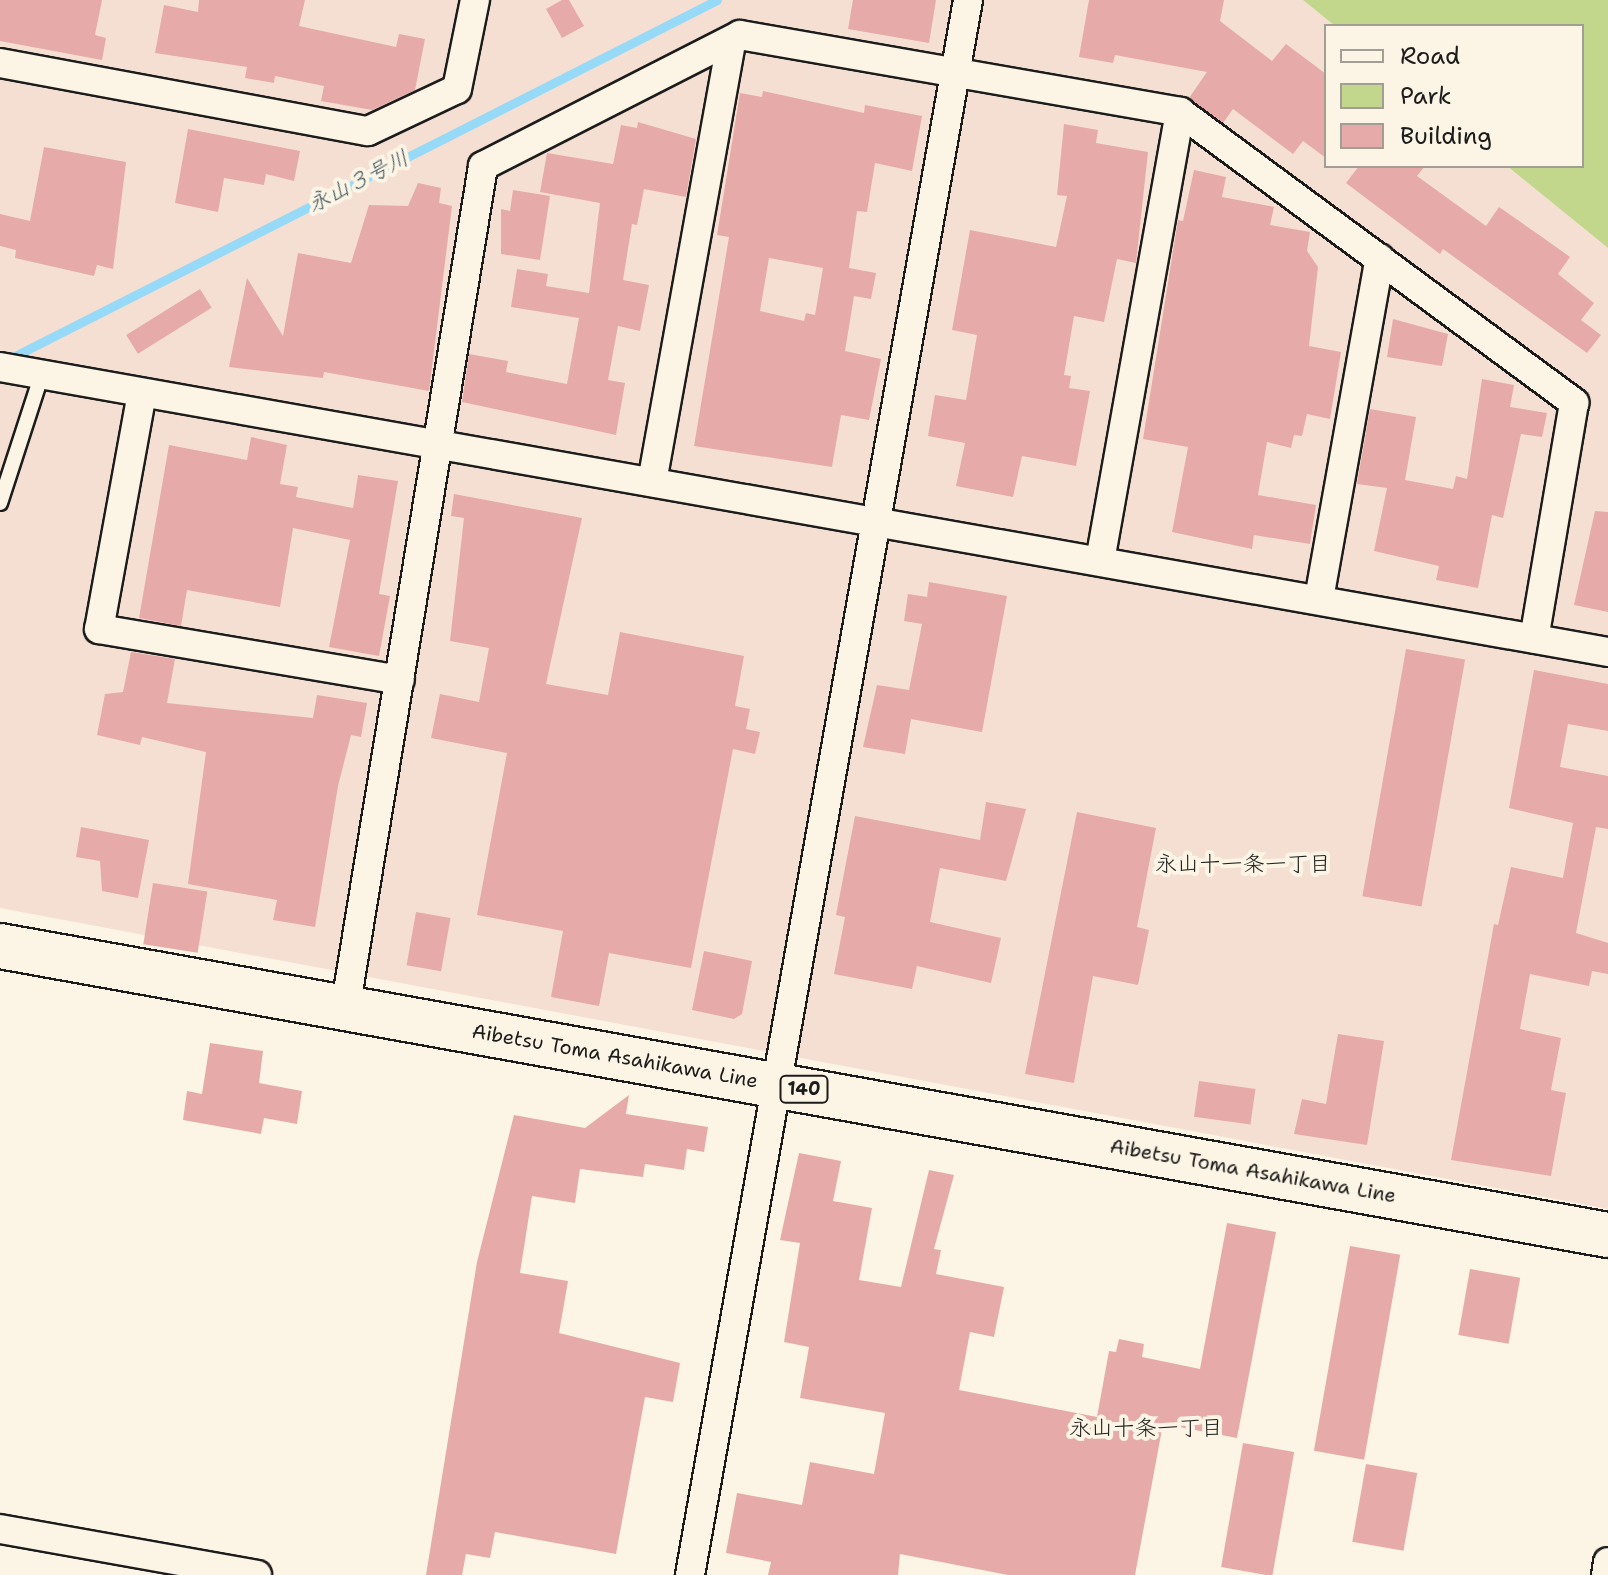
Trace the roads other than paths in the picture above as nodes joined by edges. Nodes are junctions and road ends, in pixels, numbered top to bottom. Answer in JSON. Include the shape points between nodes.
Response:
{"nodes":[{"id":1,"x":475,"y":0,"type":"edge"},
{"id":2,"x":968,"y":0,"type":"edge"},
{"id":3,"x":731,"y":42,"type":"junction"},
{"id":4,"x":0,"y":63,"type":"edge"},
{"id":5,"x":955,"y":71,"type":"junction"},
{"id":6,"x":1180,"y":112,"type":"junction"},
{"id":7,"x":1380,"y":258,"type":"junction"},
{"id":8,"x":0,"y":367,"type":"edge"},
{"id":9,"x":35,"y":373,"type":"junction"},
{"id":10,"x":142,"y":393,"type":"junction"},
{"id":11,"x":437,"y":444,"type":"junction"},
{"id":12,"x":652,"y":482,"type":"junction"},
{"id":13,"x":0,"y":503,"type":"edge"},
{"id":14,"x":876,"y":522,"type":"junction"},
{"id":15,"x":1100,"y":561,"type":"junction"},
{"id":16,"x":1319,"y":599,"type":"junction"},
{"id":17,"x":1534,"y":639,"type":"junction"},
{"id":18,"x":1608,"y":652,"type":"edge"},
{"id":19,"x":400,"y":680,"type":"junction"},
{"id":20,"x":0,"y":946,"type":"edge"},
{"id":21,"x":345,"y":1010,"type":"junction"},
{"id":22,"x":777,"y":1084,"type":"junction"},
{"id":23,"x":1608,"y":1235,"type":"edge"},
{"id":24,"x":0,"y":1529,"type":"edge"},
{"id":25,"x":1608,"y":1562,"type":"edge"},
{"id":26,"x":156,"y":1566,"type":"edge"},
{"id":27,"x":257,"y":1575,"type":"edge"},
{"id":28,"x":690,"y":1575,"type":"edge"},
{"id":29,"x":1606,"y":1575,"type":"edge"}],
"edges":[{"from":1,"to":4,"type":"street","via":[[457,89],[368,131]]},
{"from":2,"to":5,"type":"street"},
{"from":3,"to":5,"type":"street","via":[[740,35]]},
{"from":3,"to":11,"type":"street","via":[[483,166]]},
{"from":3,"to":12,"type":"street"},
{"from":5,"to":6,"type":"street"},
{"from":5,"to":14,"type":"street"},
{"from":6,"to":7,"type":"street"},
{"from":6,"to":15,"type":"street"},
{"from":7,"to":16,"type":"street"},
{"from":7,"to":17,"type":"street","via":[[1574,403]]},
{"from":8,"to":9,"type":"street"},
{"from":9,"to":10,"type":"street"},
{"from":9,"to":13,"type":"lane"},
{"from":10,"to":11,"type":"street"},
{"from":10,"to":19,"type":"street","via":[[99,629]]},
{"from":11,"to":12,"type":"street"},
{"from":11,"to":19,"type":"street"},
{"from":12,"to":14,"type":"street"},
{"from":14,"to":15,"type":"street"},
{"from":14,"to":22,"type":"street"},
{"from":15,"to":16,"type":"street"},
{"from":16,"to":17,"type":"street"},
{"from":17,"to":18,"type":"street"},
{"from":19,"to":21,"type":"street"},
{"from":20,"to":21,"type":"main road","name":"Aibetsu Toma Asahikawa Line","number":"140"},
{"from":21,"to":22,"type":"main road","name":"Aibetsu Toma Asahikawa Line","number":"140"},
{"from":22,"to":23,"type":"main road","name":"Aibetsu Toma Asahikawa Line","number":"140"},
{"from":22,"to":28,"type":"street"},
{"from":24,"to":26,"type":"street"},
{"from":25,"to":29,"type":"street"},
{"from":26,"to":27,"type":"street"}]}
